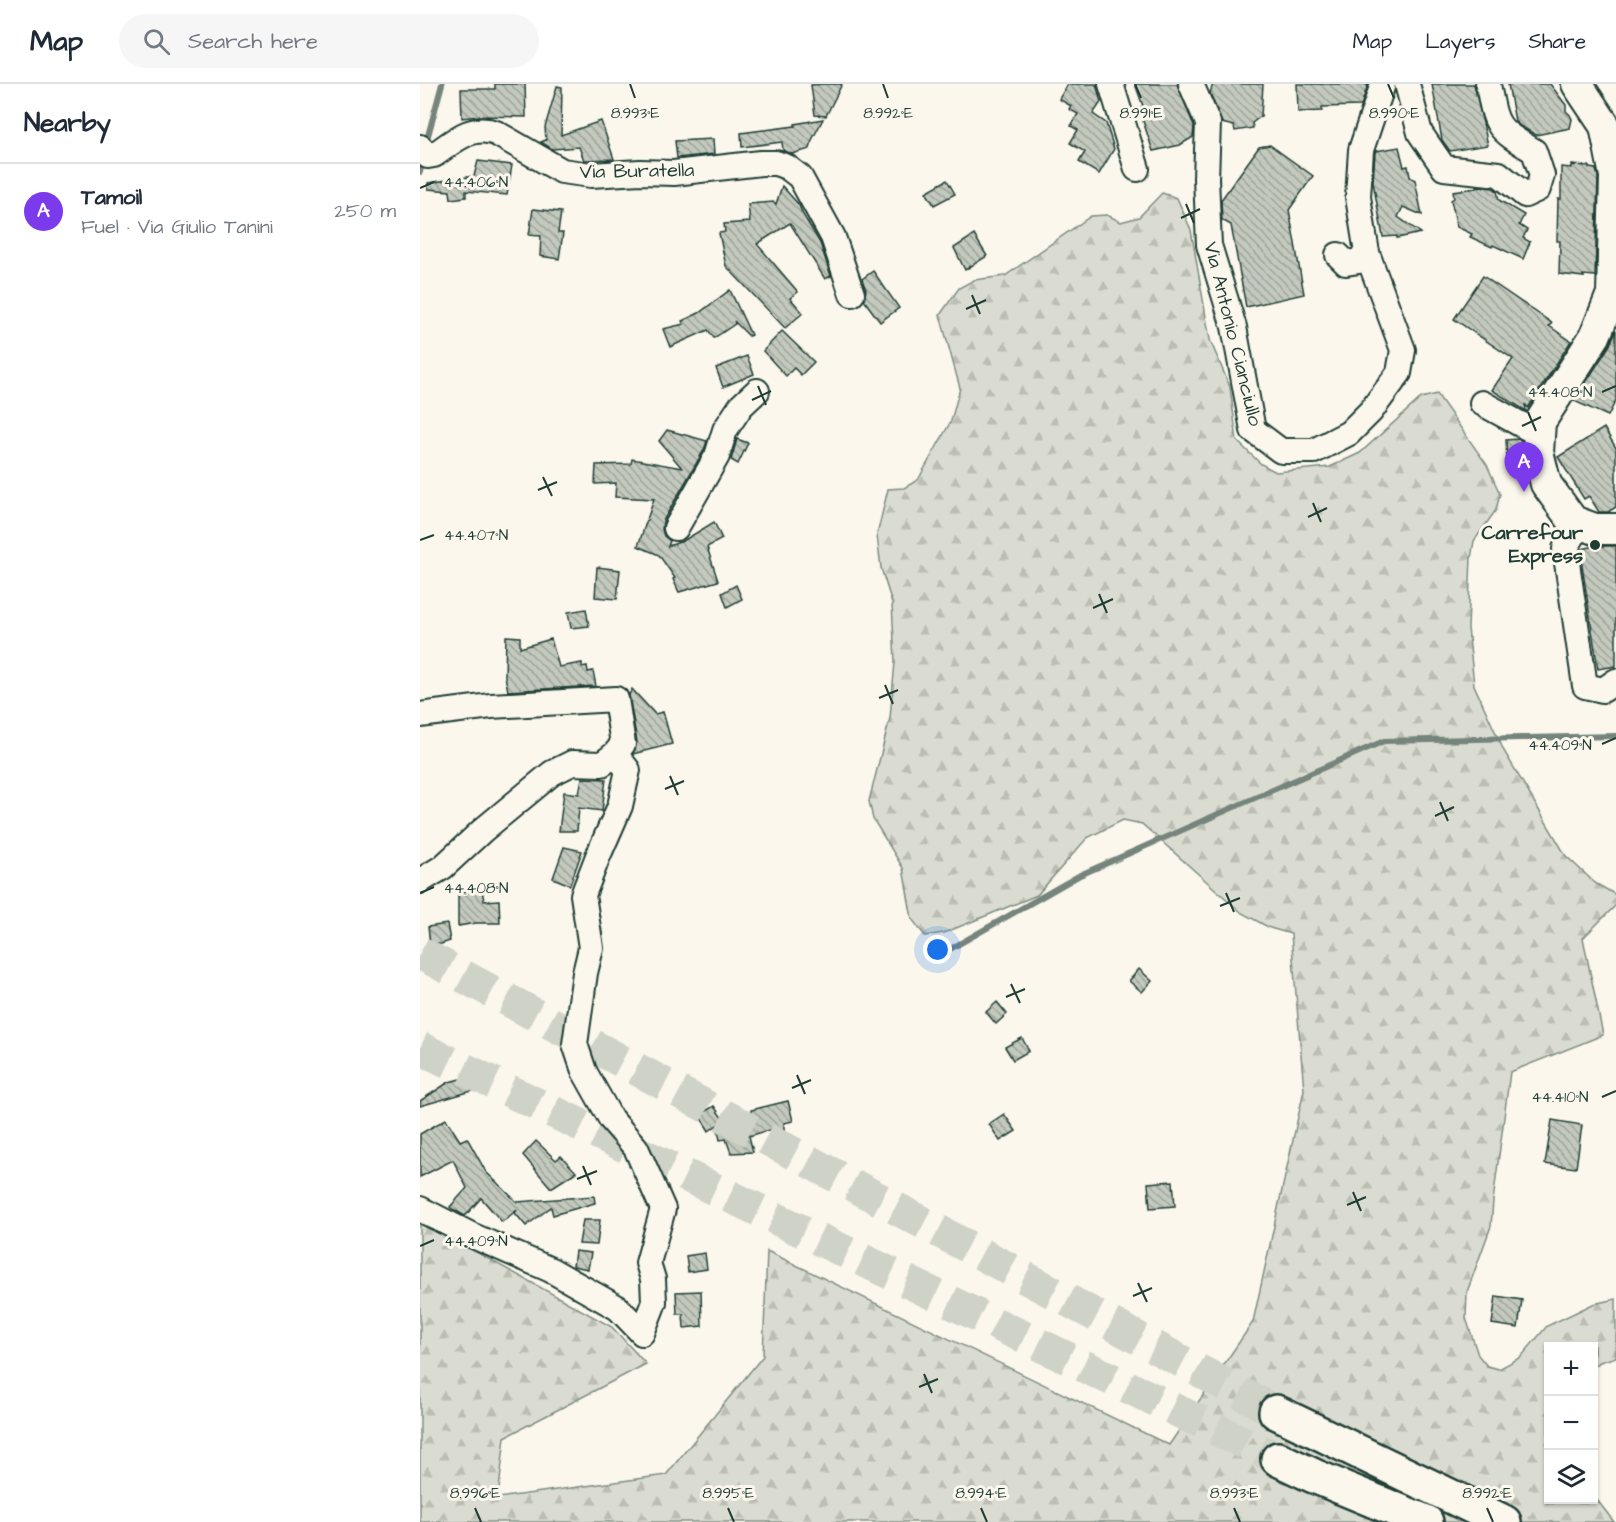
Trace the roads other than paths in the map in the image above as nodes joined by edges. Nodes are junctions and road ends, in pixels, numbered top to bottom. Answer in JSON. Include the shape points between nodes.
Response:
{"nodes":[{"id":1,"x":1111,"y":84,"type":"edge"},
{"id":2,"x":1191,"y":84,"type":"edge"},
{"id":3,"x":1204,"y":84,"type":"edge"},
{"id":4,"x":1383,"y":84,"type":"edge"},
{"id":5,"x":1407,"y":84,"type":"edge"},
{"id":6,"x":1488,"y":84,"type":"edge"},
{"id":7,"x":1577,"y":84,"type":"edge"},
{"id":8,"x":420,"y":147,"type":"edge"},
{"id":9,"x":1137,"y":169,"type":"dead end"},
{"id":10,"x":1206,"y":178,"type":"junction"},
{"id":11,"x":1367,"y":253,"type":"junction"},
{"id":12,"x":1338,"y":255,"type":"dead end"},
{"id":13,"x":852,"y":294,"type":"dead end"},
{"id":14,"x":757,"y":391,"type":"dead end"},
{"id":15,"x":1482,"y":403,"type":"dead end"},
{"id":16,"x":1540,"y":435,"type":"junction"},
{"id":17,"x":1580,"y":524,"type":"junction"},
{"id":18,"x":676,"y":528,"type":"dead end"},
{"id":19,"x":1616,"y":529,"type":"edge"},
{"id":20,"x":1616,"y":681,"type":"edge"},
{"id":21,"x":420,"y":715,"type":"edge"},
{"id":22,"x":615,"y":754,"type":"junction"},
{"id":23,"x":420,"y":881,"type":"edge"},
{"id":24,"x":420,"y":1209,"type":"edge"},
{"id":25,"x":1276,"y":1412,"type":"tunnel mouth"},
{"id":26,"x":1278,"y":1459,"type":"tunnel mouth"},
{"id":27,"x":1426,"y":1522,"type":"edge"},
{"id":28,"x":1504,"y":1522,"type":"edge"}],
"edges":[{"from":1,"to":9,"type":"street"},
{"from":2,"to":10,"type":"street","name":"Via Antonio Cianciullo","via":[[1208,123]]},
{"from":3,"to":10,"type":"street","name":"Via Antonio Cianciullo","via":[[1218,135]]},
{"from":4,"to":11,"type":"street","name":"Via Antonio Cianciullo","via":[[1361,150],[1358,197]]},
{"from":5,"to":6,"type":"street","via":[[1420,133],[1444,168],[1499,174],[1526,195],[1538,189],[1542,175],[1534,151],[1502,131],[1494,115]]},
{"from":7,"to":16,"type":"main road","via":[[1605,126],[1615,176],[1612,294],[1595,336],[1540,422]]},
{"from":8,"to":13,"type":"street","name":"Via Buratella","via":[[428,156],[434,155],[469,132],[486,130],[562,171],[591,175],[776,164],[800,177],[833,237]]},
{"from":10,"to":11,"type":"street","name":"Via Antonio Cianciullo","via":[[1209,245],[1234,327],[1253,430],[1281,451],[1314,451],[1349,433],[1399,373],[1403,350]]},
{"from":11,"to":12,"type":"street","via":[[1359,261],[1346,263]]},
{"from":14,"to":18,"type":"street","via":[[725,430],[717,456]]},
{"from":15,"to":16,"type":"street"},
{"from":16,"to":17,"type":"main road","via":[[1538,452],[1546,484]]},
{"from":17,"to":19,"type":"main road"},
{"from":17,"to":20,"type":"street","via":[[1565,549],[1585,686],[1603,690]]},
{"from":21,"to":22,"type":"street","via":[[491,706],[616,699],[623,744]]},
{"from":22,"to":23,"type":"street","via":[[602,764],[572,763],[552,772],[443,867]]},
{"from":22,"to":24,"type":"street","via":[[628,770],[620,806],[583,895],[591,948],[575,1044],[584,1071],[611,1119],[636,1148],[663,1209],[648,1263],[654,1302],[642,1333],[618,1308],[551,1270]]},
{"from":25,"to":28,"type":"highway"},
{"from":26,"to":27,"type":"highway"}]}
